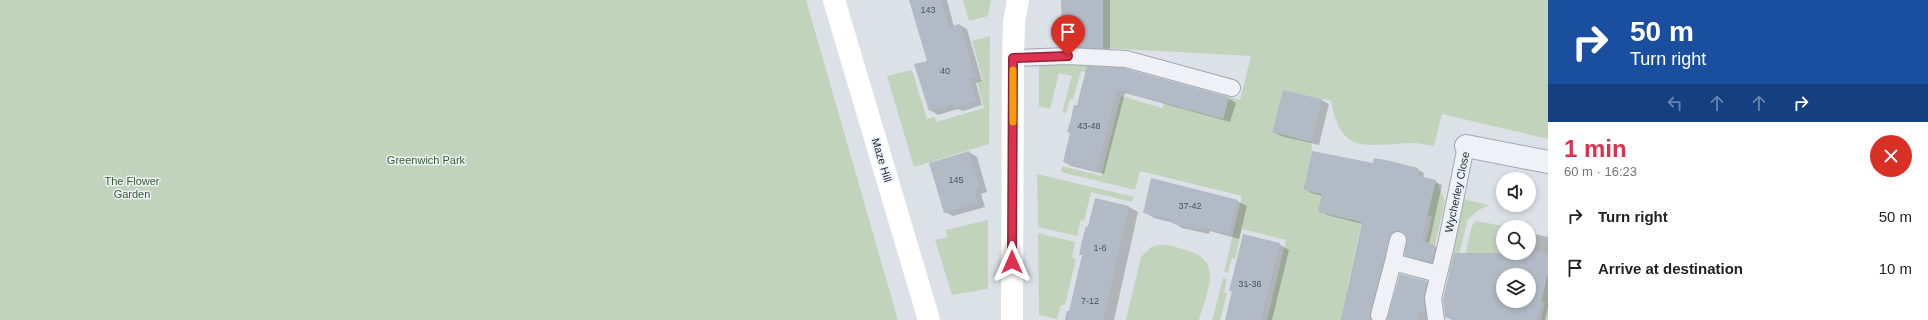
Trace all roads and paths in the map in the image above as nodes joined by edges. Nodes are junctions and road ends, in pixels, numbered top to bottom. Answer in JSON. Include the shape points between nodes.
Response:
{"nodes":[{"id":1,"x":834,"y":0,"type":"edge"},
{"id":2,"x":1018,"y":0,"type":"edge"},
{"id":3,"x":1013,"y":58,"type":"junction"},
{"id":4,"x":1232,"y":88,"type":"dead end"},
{"id":5,"x":1466,"y":146,"type":"joint"},
{"id":6,"x":1548,"y":162,"type":"edge"},
{"id":7,"x":1398,"y":240,"type":"dead end"},
{"id":8,"x":1392,"y":262,"type":"junction"},
{"id":9,"x":1438,"y":274,"type":"junction"},
{"id":10,"x":1379,"y":315,"type":"dead end"},
{"id":11,"x":929,"y":320,"type":"edge"},
{"id":12,"x":1012,"y":320,"type":"edge"},
{"id":13,"x":1436,"y":320,"type":"edge"}],
"edges":[{"from":1,"to":11,"type":"street","name":"Maze Hill"},
{"from":2,"to":3,"type":"street","via":[[1014,22]]},
{"from":3,"to":4,"type":"lane","via":[[1068,56],[1126,59]]},
{"from":3,"to":12,"type":"street"},
{"from":5,"to":6,"type":"street","name":"Wycherley Close"},
{"from":5,"to":9,"type":"lane","name":"Wycherley Close"},
{"from":7,"to":8,"type":"lane"},
{"from":8,"to":9,"type":"lane"},
{"from":8,"to":10,"type":"lane"},
{"from":9,"to":13,"type":"lane","name":"Wycherley Close","via":[[1433,298]]}]}
